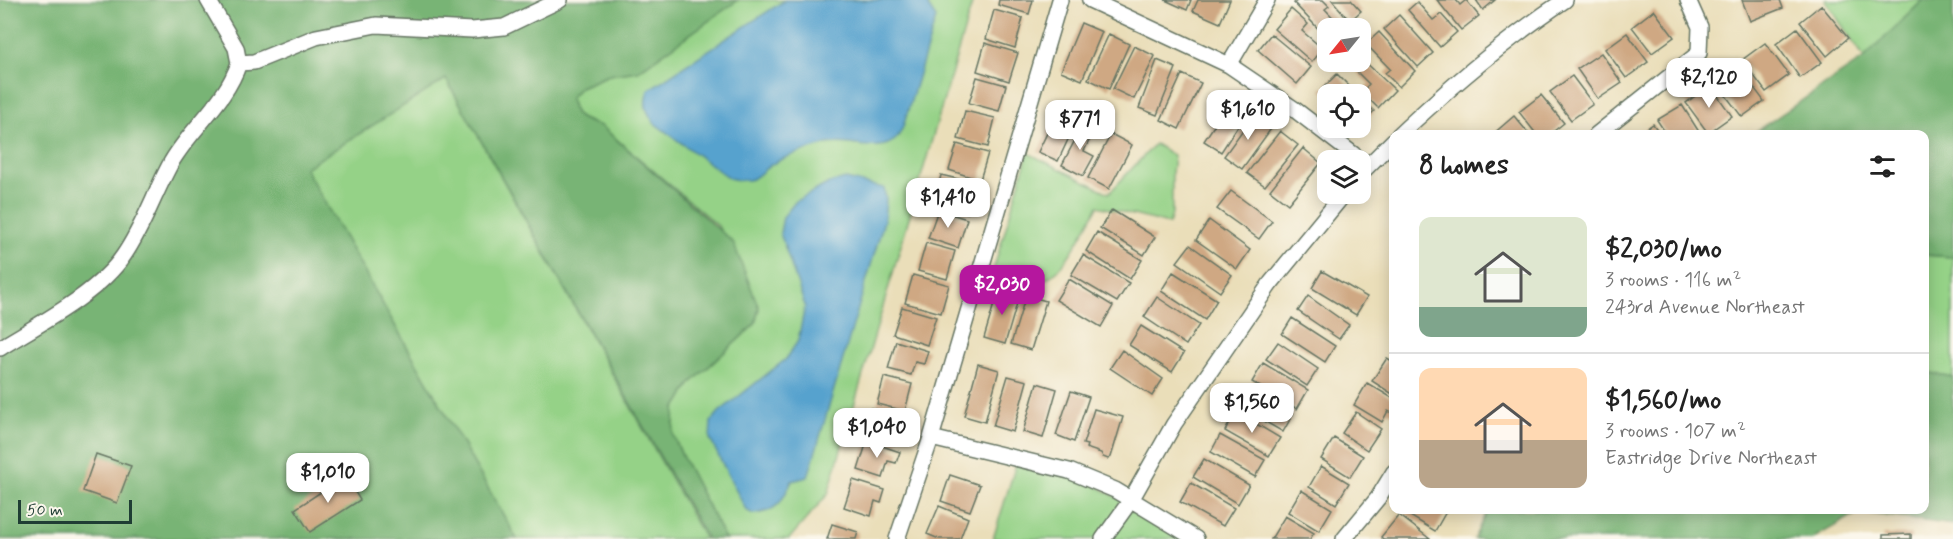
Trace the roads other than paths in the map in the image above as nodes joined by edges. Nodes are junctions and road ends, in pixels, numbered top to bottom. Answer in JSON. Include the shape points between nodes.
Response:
{"nodes":[{"id":1,"x":208,"y":0,"type":"edge"},
{"id":2,"x":560,"y":0,"type":"edge"},
{"id":3,"x":1060,"y":0,"type":"edge"},
{"id":4,"x":1090,"y":0,"type":"edge"},
{"id":5,"x":1267,"y":0,"type":"edge"},
{"id":6,"x":1565,"y":0,"type":"edge"},
{"id":7,"x":1688,"y":0,"type":"edge"},
{"id":8,"x":239,"y":63,"type":"junction"},
{"id":9,"x":1229,"y":65,"type":"junction"},
{"id":10,"x":1404,"y":130,"type":"edge"},
{"id":11,"x":1602,"y":130,"type":"edge"},
{"id":12,"x":1389,"y":145,"type":"edge"},
{"id":13,"x":1342,"y":150,"type":"edge"},
{"id":14,"x":1371,"y":162,"type":"edge"},
{"id":15,"x":1336,"y":204,"type":"edge"},
{"id":16,"x":0,"y":348,"type":"edge"},
{"id":17,"x":931,"y":438,"type":"junction"},
{"id":18,"x":1389,"y":480,"type":"edge"},
{"id":19,"x":1131,"y":500,"type":"junction"},
{"id":20,"x":897,"y":539,"type":"edge"},
{"id":21,"x":1103,"y":539,"type":"edge"},
{"id":22,"x":1196,"y":539,"type":"edge"},
{"id":23,"x":1344,"y":539,"type":"edge"}],
"edges":[{"from":1,"to":8,"type":"street","via":[[236,48]]},
{"from":2,"to":8,"type":"street","via":[[504,27],[472,30],[376,25],[316,37],[254,62]]},
{"from":3,"to":17,"type":"street"},
{"from":4,"to":9,"type":"street"},
{"from":5,"to":9,"type":"street"},
{"from":6,"to":10,"type":"street","via":[[1450,86]]},
{"from":7,"to":11,"type":"street","via":[[1700,27],[1699,53]]},
{"from":8,"to":16,"type":"street","via":[[233,82],[172,161],[124,257],[106,277],[69,305]]},
{"from":9,"to":13,"type":"street","via":[[1294,109]]},
{"from":12,"to":14,"type":"street"},
{"from":15,"to":19,"type":"street","via":[[1270,284],[1174,424]]},
{"from":17,"to":19,"type":"street","via":[[1069,471]]},
{"from":17,"to":20,"type":"street"},
{"from":18,"to":23,"type":"street"},
{"from":19,"to":21,"type":"street"},
{"from":19,"to":22,"type":"street"}]}
